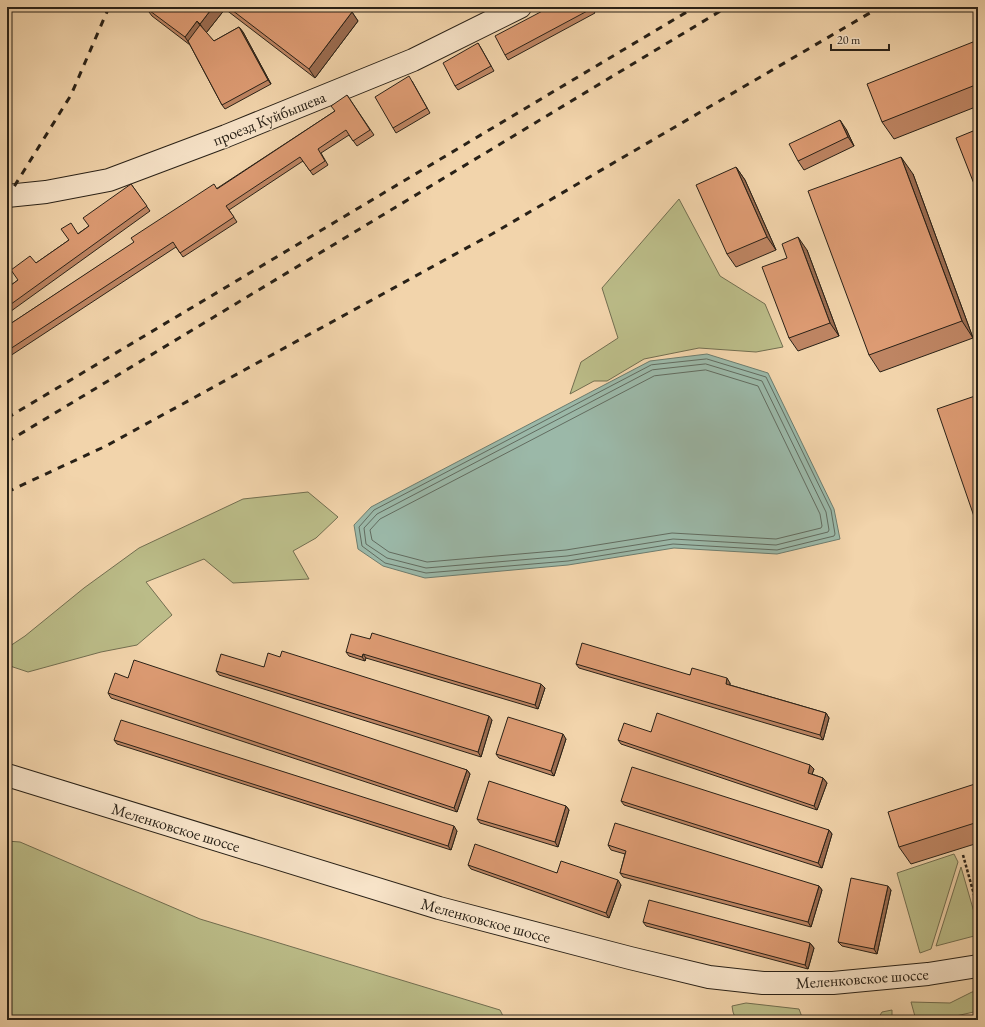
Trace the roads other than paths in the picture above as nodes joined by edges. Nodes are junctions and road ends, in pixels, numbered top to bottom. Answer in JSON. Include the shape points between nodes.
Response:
{"nodes":[{"id":1,"x":520,"y":7,"type":"edge"},
{"id":2,"x":7,"y":196,"type":"edge"},
{"id":3,"x":7,"y":775,"type":"edge"},
{"id":4,"x":978,"y":966,"type":"edge"}],
"edges":[{"from":1,"to":2,"type":"main road","name":"проезд Куйбышева","via":[[413,60],[234,133],[109,180],[46,192]]},
{"from":3,"to":4,"type":"main road","name":"Меленковское шоссе","via":[[439,908],[709,977],[763,983],[834,983],[928,974]]}]}
